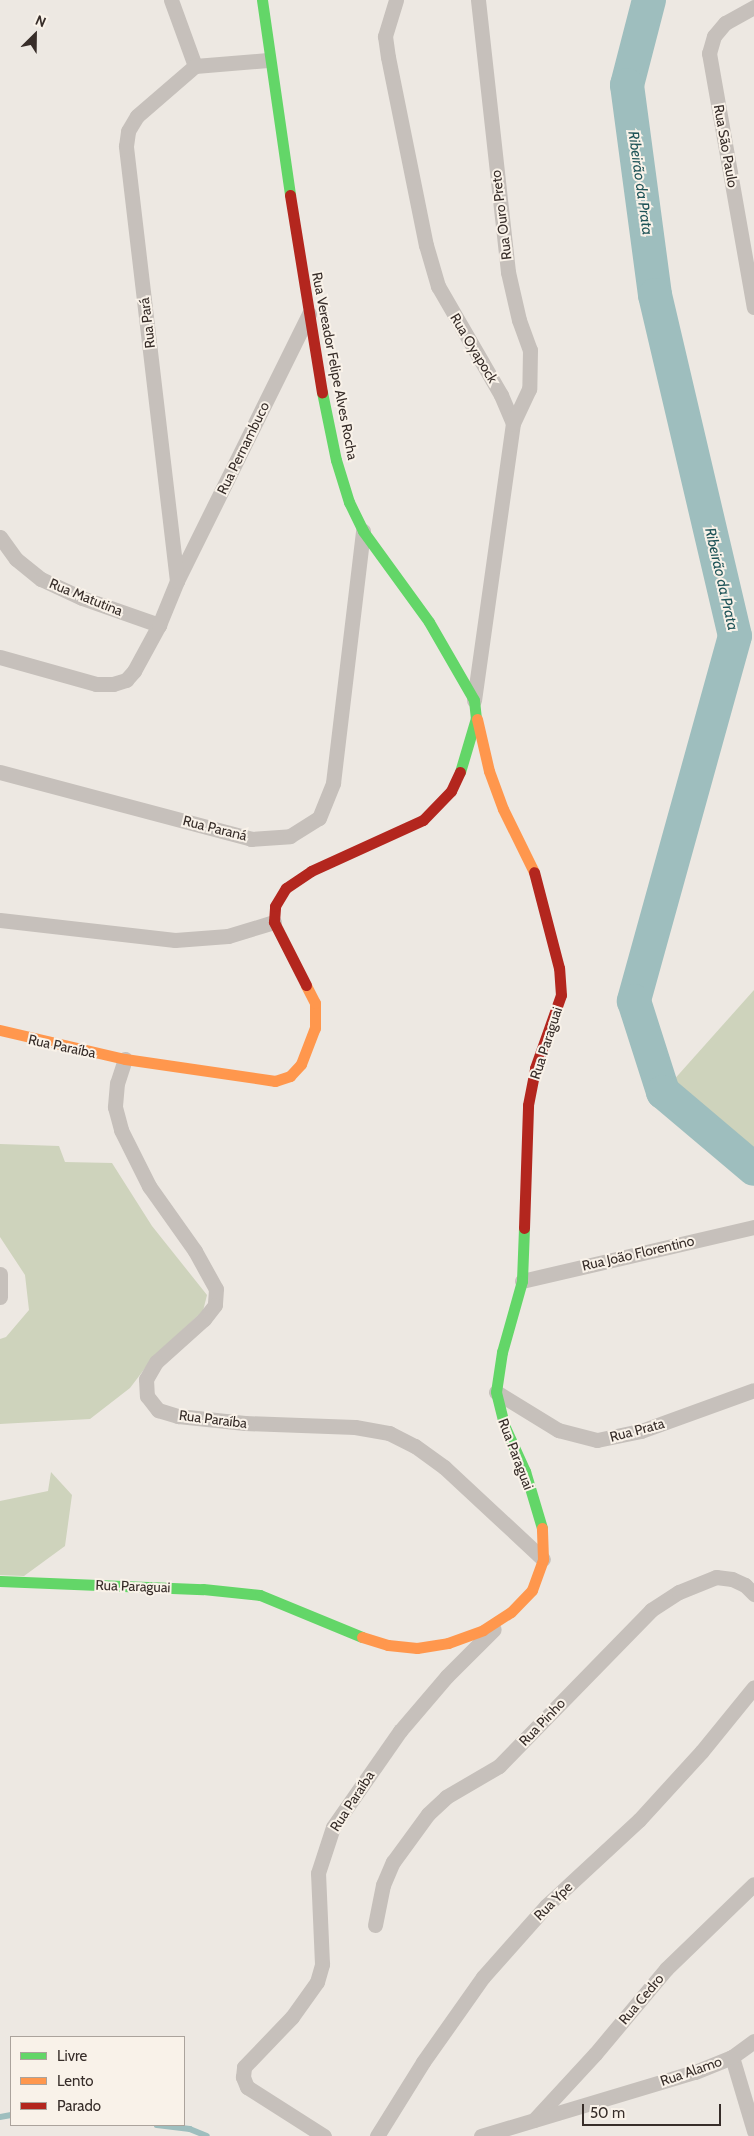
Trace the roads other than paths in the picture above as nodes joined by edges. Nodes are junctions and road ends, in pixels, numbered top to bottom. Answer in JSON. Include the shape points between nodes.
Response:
{"nodes":[{"id":1,"x":171,"y":0,"type":"edge"},
{"id":2,"x":262,"y":0,"type":"edge"},
{"id":3,"x":396,"y":0,"type":"edge"},
{"id":4,"x":478,"y":0,"type":"edge"},
{"id":5,"x":754,"y":7,"type":"edge"},
{"id":6,"x":268,"y":60,"type":"junction"},
{"id":7,"x":195,"y":66,"type":"junction"},
{"id":8,"x":754,"y":307,"type":"edge"},
{"id":9,"x":309,"y":314,"type":"junction"},
{"id":10,"x":513,"y":424,"type":"junction"},
{"id":11,"x":363,"y":531,"type":"junction"},
{"id":12,"x":0,"y":537,"type":"edge"},
{"id":13,"x":178,"y":581,"type":"junction"},
{"id":14,"x":159,"y":625,"type":"junction"},
{"id":15,"x":0,"y":657,"type":"edge"},
{"id":16,"x":474,"y":700,"type":"junction"},
{"id":17,"x":476,"y":718,"type":"junction"},
{"id":18,"x":0,"y":772,"type":"edge"},
{"id":19,"x":0,"y":920,"type":"edge"},
{"id":20,"x":274,"y":922,"type":"junction"},
{"id":21,"x":0,"y":1030,"type":"edge"},
{"id":22,"x":126,"y":1059,"type":"junction"},
{"id":23,"x":754,"y":1227,"type":"edge"},
{"id":24,"x":0,"y":1274,"type":"edge"},
{"id":25,"x":522,"y":1281,"type":"junction"},
{"id":26,"x":0,"y":1297,"type":"edge"},
{"id":27,"x":754,"y":1390,"type":"edge"},
{"id":28,"x":496,"y":1392,"type":"junction"},
{"id":29,"x":544,"y":1559,"type":"junction"},
{"id":30,"x":0,"y":1581,"type":"edge"},
{"id":31,"x":754,"y":1594,"type":"edge"},
{"id":32,"x":512,"y":1612,"type":"junction"},
{"id":33,"x":754,"y":1686,"type":"edge"},
{"id":34,"x":754,"y":1884,"type":"edge"},
{"id":35,"x":375,"y":1925,"type":"dead end"},
{"id":36,"x":754,"y":2040,"type":"edge"},
{"id":37,"x":732,"y":2057,"type":"junction"},
{"id":38,"x":534,"y":2120,"type":"junction"},
{"id":39,"x":754,"y":2131,"type":"edge"},
{"id":40,"x":324,"y":2136,"type":"edge"},
{"id":41,"x":377,"y":2136,"type":"edge"},
{"id":42,"x":481,"y":2136,"type":"edge"}],
"edges":[{"from":1,"to":7,"type":"street"},
{"from":2,"to":6,"type":"street","name":"Rua Vereador Felipe Alves Rocha"},
{"from":3,"to":10,"type":"street","name":"Rua Oyapock","via":[[386,36],[388,57],[426,245],[438,286],[502,396]]},
{"from":4,"to":10,"type":"street","name":"Rua Ouro Preto","via":[[508,272],[531,357],[529,389]]},
{"from":5,"to":8,"type":"street","name":"Rua São Paulo","via":[[725,22],[714,36],[709,53]]},
{"from":6,"to":7,"type":"street"},
{"from":6,"to":9,"type":"street","name":"Rua Vereador Felipe Alves Rocha"},
{"from":7,"to":13,"type":"street","name":"Rua Pará","via":[[136,116],[128,131],[126,146]]},
{"from":9,"to":11,"type":"street","name":"Rua Vereador Felipe Alves Rocha","via":[[336,460],[349,502]]},
{"from":9,"to":13,"type":"street","name":"Rua Pernambuco"},
{"from":10,"to":16,"type":"street","name":"Rua Oyapock"},
{"from":11,"to":16,"type":"street","name":"Rua Vereador Felipe Alves Rocha","via":[[428,622]]},
{"from":11,"to":18,"type":"street","name":"Rua Paraná","via":[[333,783],[318,818],[290,836],[251,838]]},
{"from":12,"to":14,"type":"street","name":"Rua Matutina","via":[[16,559],[41,580]]},
{"from":13,"to":14,"type":"street"},
{"from":14,"to":15,"type":"street","via":[[134,671],[126,680],[113,684],[96,684]]},
{"from":16,"to":17,"type":"street","name":"Rua Vereador Felipe Alves Rocha"},
{"from":17,"to":20,"type":"street","name":"Rua Vereador Felipe Alves Rocha","via":[[461,770],[451,791],[423,820],[311,871],[286,888],[276,906]]},
{"from":17,"to":25,"type":"street","name":"Rua Paraguai","via":[[489,771],[503,809],[537,879],[558,968],[561,995],[556,1018],[535,1068],[528,1105]]},
{"from":19,"to":20,"type":"street","via":[[174,940],[228,936]]},
{"from":20,"to":22,"type":"street","name":"Rua Paraíba","via":[[314,1003],[315,1028],[301,1064],[290,1076],[275,1081]]},
{"from":21,"to":22,"type":"street","name":"Rua Paraíba"},
{"from":22,"to":29,"type":"street","name":"Rua Paraíba","via":[[117,1084],[115,1106],[120,1130],[149,1186],[200,1258],[216,1289],[215,1305],[156,1362],[146,1379],[147,1396],[158,1410],[178,1416],[245,1423],[355,1427],[389,1433],[415,1446],[444,1467]]},
{"from":23,"to":25,"type":"street","name":"Rua João Florentino"},
{"from":24,"to":26,"type":"street"},
{"from":25,"to":28,"type":"street","name":"Rua Paraguai","via":[[502,1352]]},
{"from":27,"to":28,"type":"street","name":"Rua Prata","via":[[641,1431],[597,1440],[558,1430]]},
{"from":28,"to":29,"type":"street","name":"Rua Paraguai","via":[[504,1425],[525,1471],[542,1528]]},
{"from":29,"to":32,"type":"street","name":"Rua Paraguai","via":[[532,1590]]},
{"from":30,"to":32,"type":"street","name":"Rua Paraguai","via":[[203,1589],[260,1595],[355,1635],[388,1645],[417,1648],[484,1630]]},
{"from":31,"to":35,"type":"street","name":"Rua Pinho","via":[[732,1579],[716,1578],[679,1592],[651,1610],[499,1766],[446,1797],[428,1814],[393,1862],[383,1885]]},
{"from":32,"to":40,"type":"street","name":"Rua Paraíba","via":[[447,1676],[400,1731],[333,1827],[318,1873],[322,1964],[317,1982],[292,2017],[244,2068],[243,2077],[248,2087]]},
{"from":33,"to":41,"type":"street","name":"Rua Ype","via":[[702,1752],[639,1820],[546,1906],[483,1977],[423,2062]]},
{"from":34,"to":38,"type":"street","name":"Rua Cedro","via":[[666,1969]]},
{"from":36,"to":37,"type":"street","name":"Rua Alamo"},
{"from":37,"to":38,"type":"street","name":"Rua Alamo","via":[[695,2072]]},
{"from":37,"to":39,"type":"street"},
{"from":38,"to":42,"type":"street","name":"Rua Alamo"}]}
